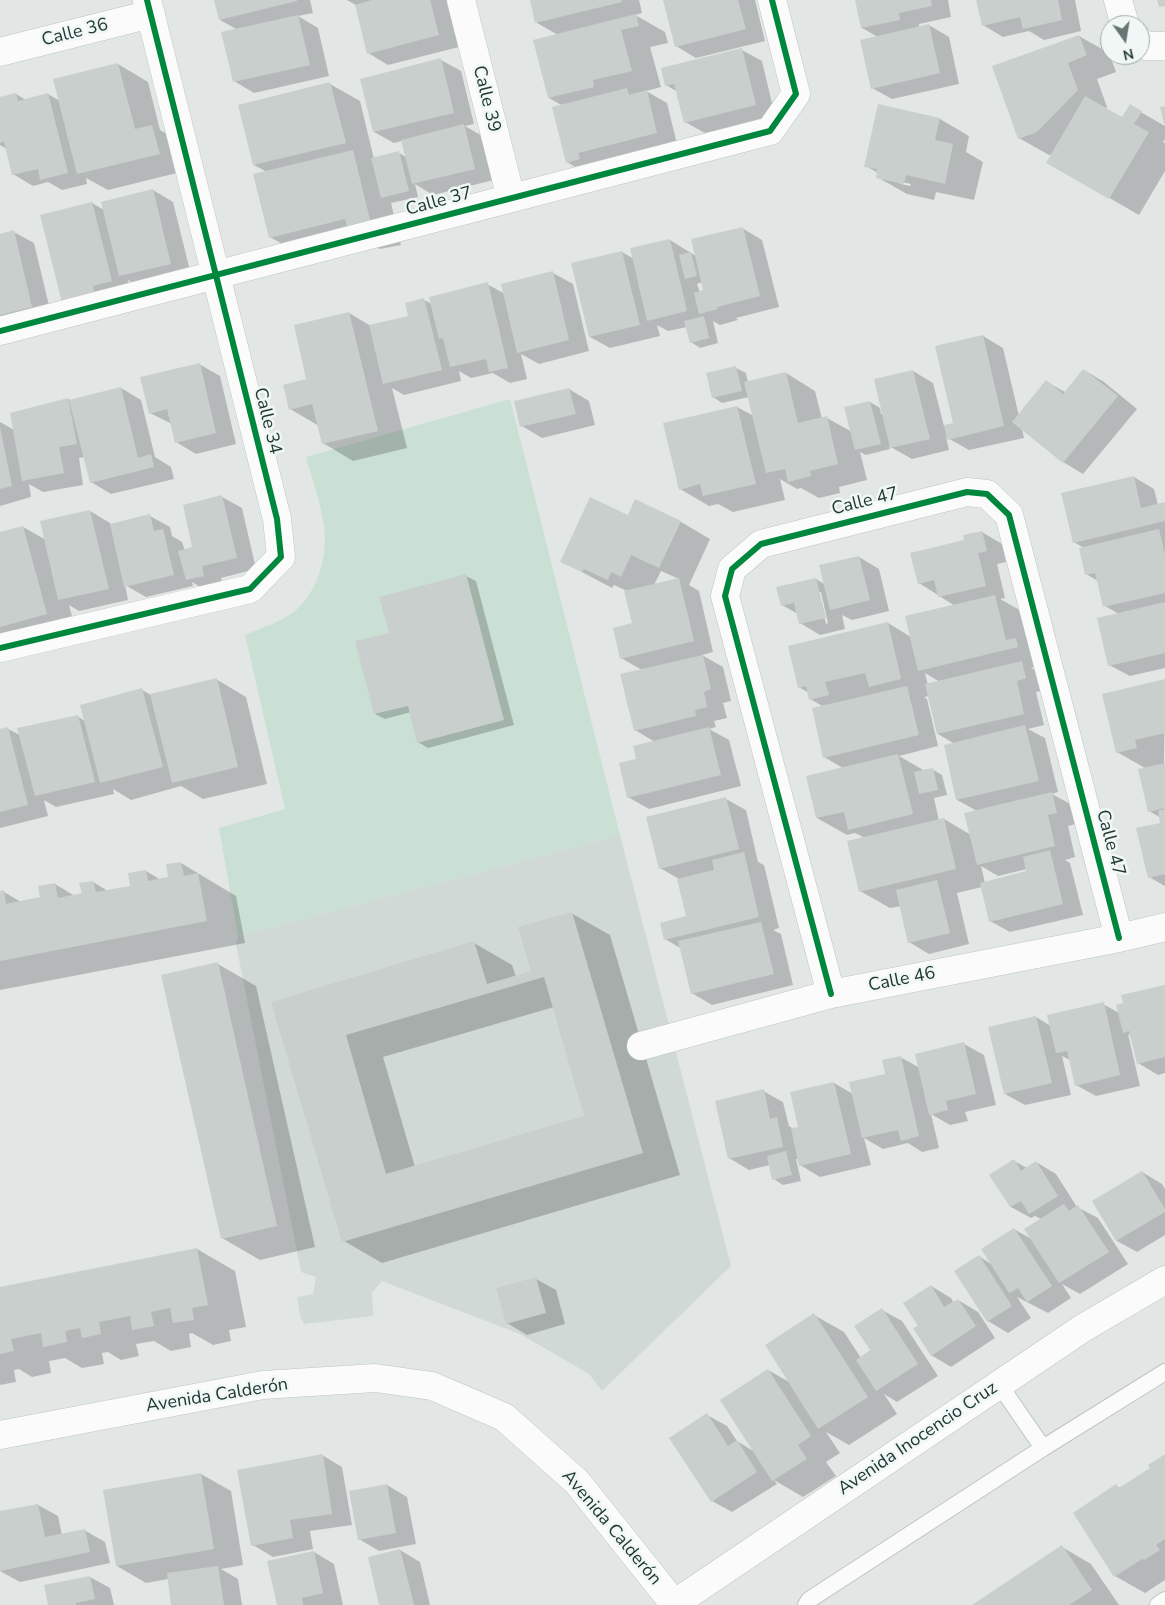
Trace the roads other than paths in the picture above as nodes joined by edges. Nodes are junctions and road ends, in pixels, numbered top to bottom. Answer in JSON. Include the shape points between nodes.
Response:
{"nodes":[{"id":1,"x":461,"y":0,"type":"edge"},
{"id":2,"x":1118,"y":0,"type":"edge"},
{"id":3,"x":149,"y":7,"type":"edge"},
{"id":4,"x":775,"y":11,"type":"edge"},
{"id":5,"x":1122,"y":15,"type":"edge"},
{"id":6,"x":1150,"y":46,"type":"edge"},
{"id":7,"x":1165,"y":46,"type":"edge"},
{"id":8,"x":0,"y":52,"type":"edge"},
{"id":9,"x":511,"y":198,"type":"junction"},
{"id":10,"x":216,"y":275,"type":"junction"},
{"id":11,"x":0,"y":331,"type":"edge"},
{"id":12,"x":0,"y":648,"type":"edge"},
{"id":13,"x":1165,"y":927,"type":"edge"},
{"id":14,"x":1119,"y":938,"type":"junction"},
{"id":15,"x":831,"y":994,"type":"junction"},
{"id":16,"x":642,"y":1046,"type":"dead end"},
{"id":17,"x":1165,"y":1280,"type":"edge"},
{"id":18,"x":1165,"y":1372,"type":"edge"},
{"id":19,"x":999,"y":1384,"type":"junction"},
{"id":20,"x":0,"y":1435,"type":"edge"},
{"id":21,"x":1043,"y":1448,"type":"junction"},
{"id":22,"x":1165,"y":1600,"type":"edge"},
{"id":23,"x":674,"y":1604,"type":"edge"},
{"id":24,"x":806,"y":1605,"type":"edge"},
{"id":25,"x":1158,"y":1605,"type":"edge"}],
"edges":[{"from":1,"to":9,"type":"street","name":"Calle 39"},
{"from":2,"to":5,"type":"street"},
{"from":3,"to":8,"type":"street","name":"Calle 36"},
{"from":3,"to":10,"type":"street","name":"Calle 34"},
{"from":4,"to":9,"type":"street","name":"Calle 37","via":[[796,94],[770,131]]},
{"from":6,"to":7,"type":"street"},
{"from":9,"to":10,"type":"street","name":"Calle 37"},
{"from":10,"to":11,"type":"street","name":"Calle 37"},
{"from":10,"to":12,"type":"street","name":"Calle 34","via":[[277,519],[281,557],[250,589]]},
{"from":13,"to":14,"type":"street","name":"Calle 46"},
{"from":14,"to":15,"type":"street","name":"Calle 46"},
{"from":14,"to":15,"type":"street","name":"Calle 47","via":[[1009,515],[987,494],[966,492],[761,544],[732,569],[724,596]]},
{"from":15,"to":16,"type":"street","name":"Calle 46"},
{"from":17,"to":19,"type":"street","name":"Avenida Inocencio Cruz","via":[[1083,1328]]},
{"from":18,"to":21,"type":"lane"},
{"from":19,"to":21,"type":"lane"},
{"from":19,"to":23,"type":"street","name":"Avenida Inocencio Cruz"},
{"from":20,"to":23,"type":"street","name":"Avenida Calderón","via":[[263,1385],[375,1378],[432,1386],[504,1417],[577,1482]]},
{"from":21,"to":24,"type":"lane"},
{"from":22,"to":25,"type":"lane"}]}
